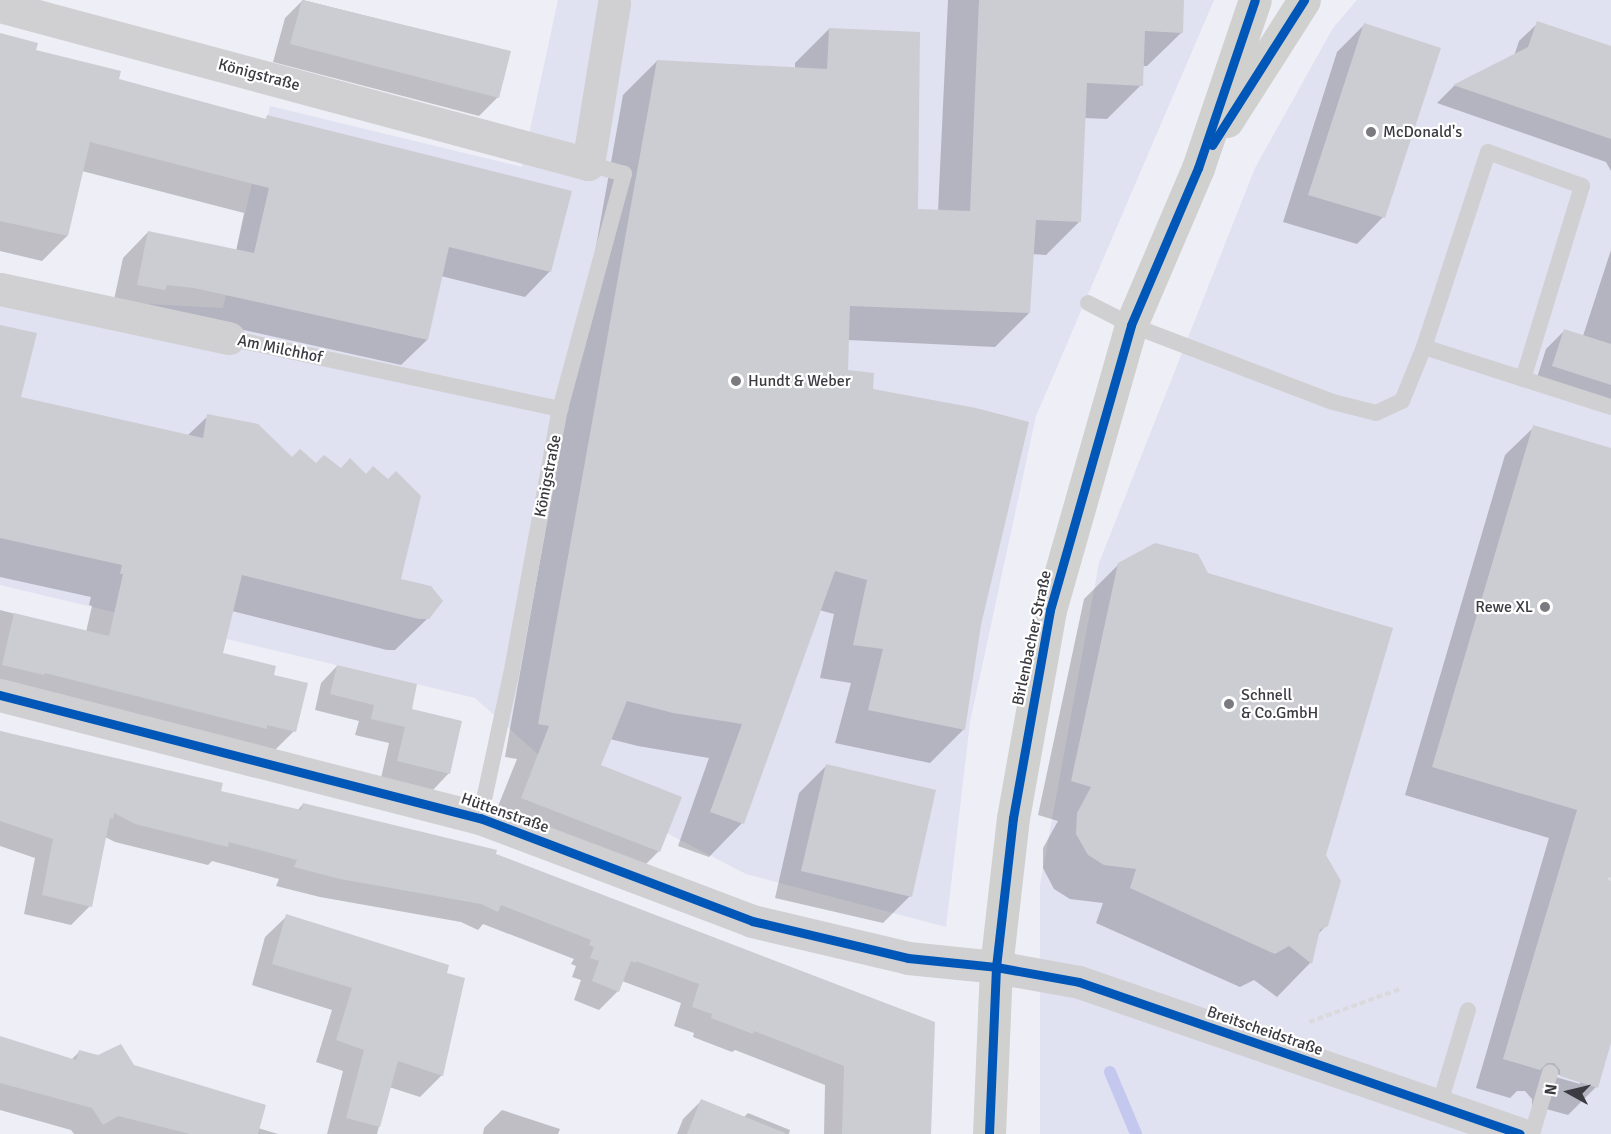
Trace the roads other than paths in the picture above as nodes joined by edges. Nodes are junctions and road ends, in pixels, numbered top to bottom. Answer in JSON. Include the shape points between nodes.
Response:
{"nodes":[{"id":1,"x":1255,"y":0,"type":"edge"},
{"id":2,"x":1304,"y":0,"type":"edge"},
{"id":3,"x":606,"y":2,"type":"edge"},
{"id":4,"x":0,"y":6,"type":"edge"},
{"id":5,"x":588,"y":164,"type":"junction"},
{"id":6,"x":1198,"y":168,"type":"junction"},
{"id":7,"x":0,"y":289,"type":"edge"},
{"id":8,"x":1088,"y":303,"type":"dead end"},
{"id":9,"x":1131,"y":326,"type":"junction"},
{"id":10,"x":229,"y":338,"type":"joint"},
{"id":11,"x":1424,"y":347,"type":"junction"},
{"id":12,"x":1523,"y":379,"type":"junction"},
{"id":13,"x":1611,"y":407,"type":"edge"},
{"id":14,"x":560,"y":409,"type":"junction"},
{"id":15,"x":0,"y":695,"type":"edge"},
{"id":16,"x":480,"y":818,"type":"junction"},
{"id":17,"x":996,"y":967,"type":"junction"},
{"id":18,"x":1468,"y":1010,"type":"dead end"},
{"id":19,"x":1550,"y":1073,"type":"dead end"},
{"id":20,"x":1439,"y":1106,"type":"junction"},
{"id":21,"x":988,"y":1134,"type":"edge"},
{"id":22,"x":1520,"y":1134,"type":"edge"},
{"id":23,"x":1532,"y":1134,"type":"edge"}],
"edges":[{"from":1,"to":6,"type":"main road","name":"Birlenbacher Straße"},
{"from":2,"to":6,"type":"main road","name":"Birlenbacher Straße"},
{"from":3,"to":5,"type":"street"},
{"from":4,"to":5,"type":"street","name":"Königstraße"},
{"from":5,"to":14,"type":"lane","name":"Königstraße","via":[[624,174]]},
{"from":6,"to":9,"type":"main road","name":"Birlenbacher Straße"},
{"from":7,"to":10,"type":"street","name":"Am Milchhof"},
{"from":8,"to":9,"type":"lane"},
{"from":9,"to":11,"type":"lane","via":[[1333,402],[1376,413],[1402,401]]},
{"from":9,"to":17,"type":"main road","name":"Birlenbacher Straße","via":[[1050,610],[1013,818]]},
{"from":10,"to":14,"type":"lane","name":"Am Milchhof"},
{"from":11,"to":12,"type":"lane"},
{"from":11,"to":12,"type":"lane","via":[[1488,152],[1582,186]]},
{"from":12,"to":13,"type":"lane"},
{"from":14,"to":16,"type":"lane","name":"Königstraße"},
{"from":15,"to":16,"type":"street","name":"Hüttenstraße"},
{"from":16,"to":17,"type":"street","name":"Hüttenstraße","via":[[752,921],[908,958]]},
{"from":17,"to":20,"type":"street","name":"Breitscheidstraße","via":[[1079,982]]},
{"from":17,"to":21,"type":"main road","name":"Birlenbacher Straße"},
{"from":18,"to":20,"type":"lane"},
{"from":19,"to":23,"type":"lane"},
{"from":20,"to":22,"type":"street","name":"Breitscheidstraße"}]}
